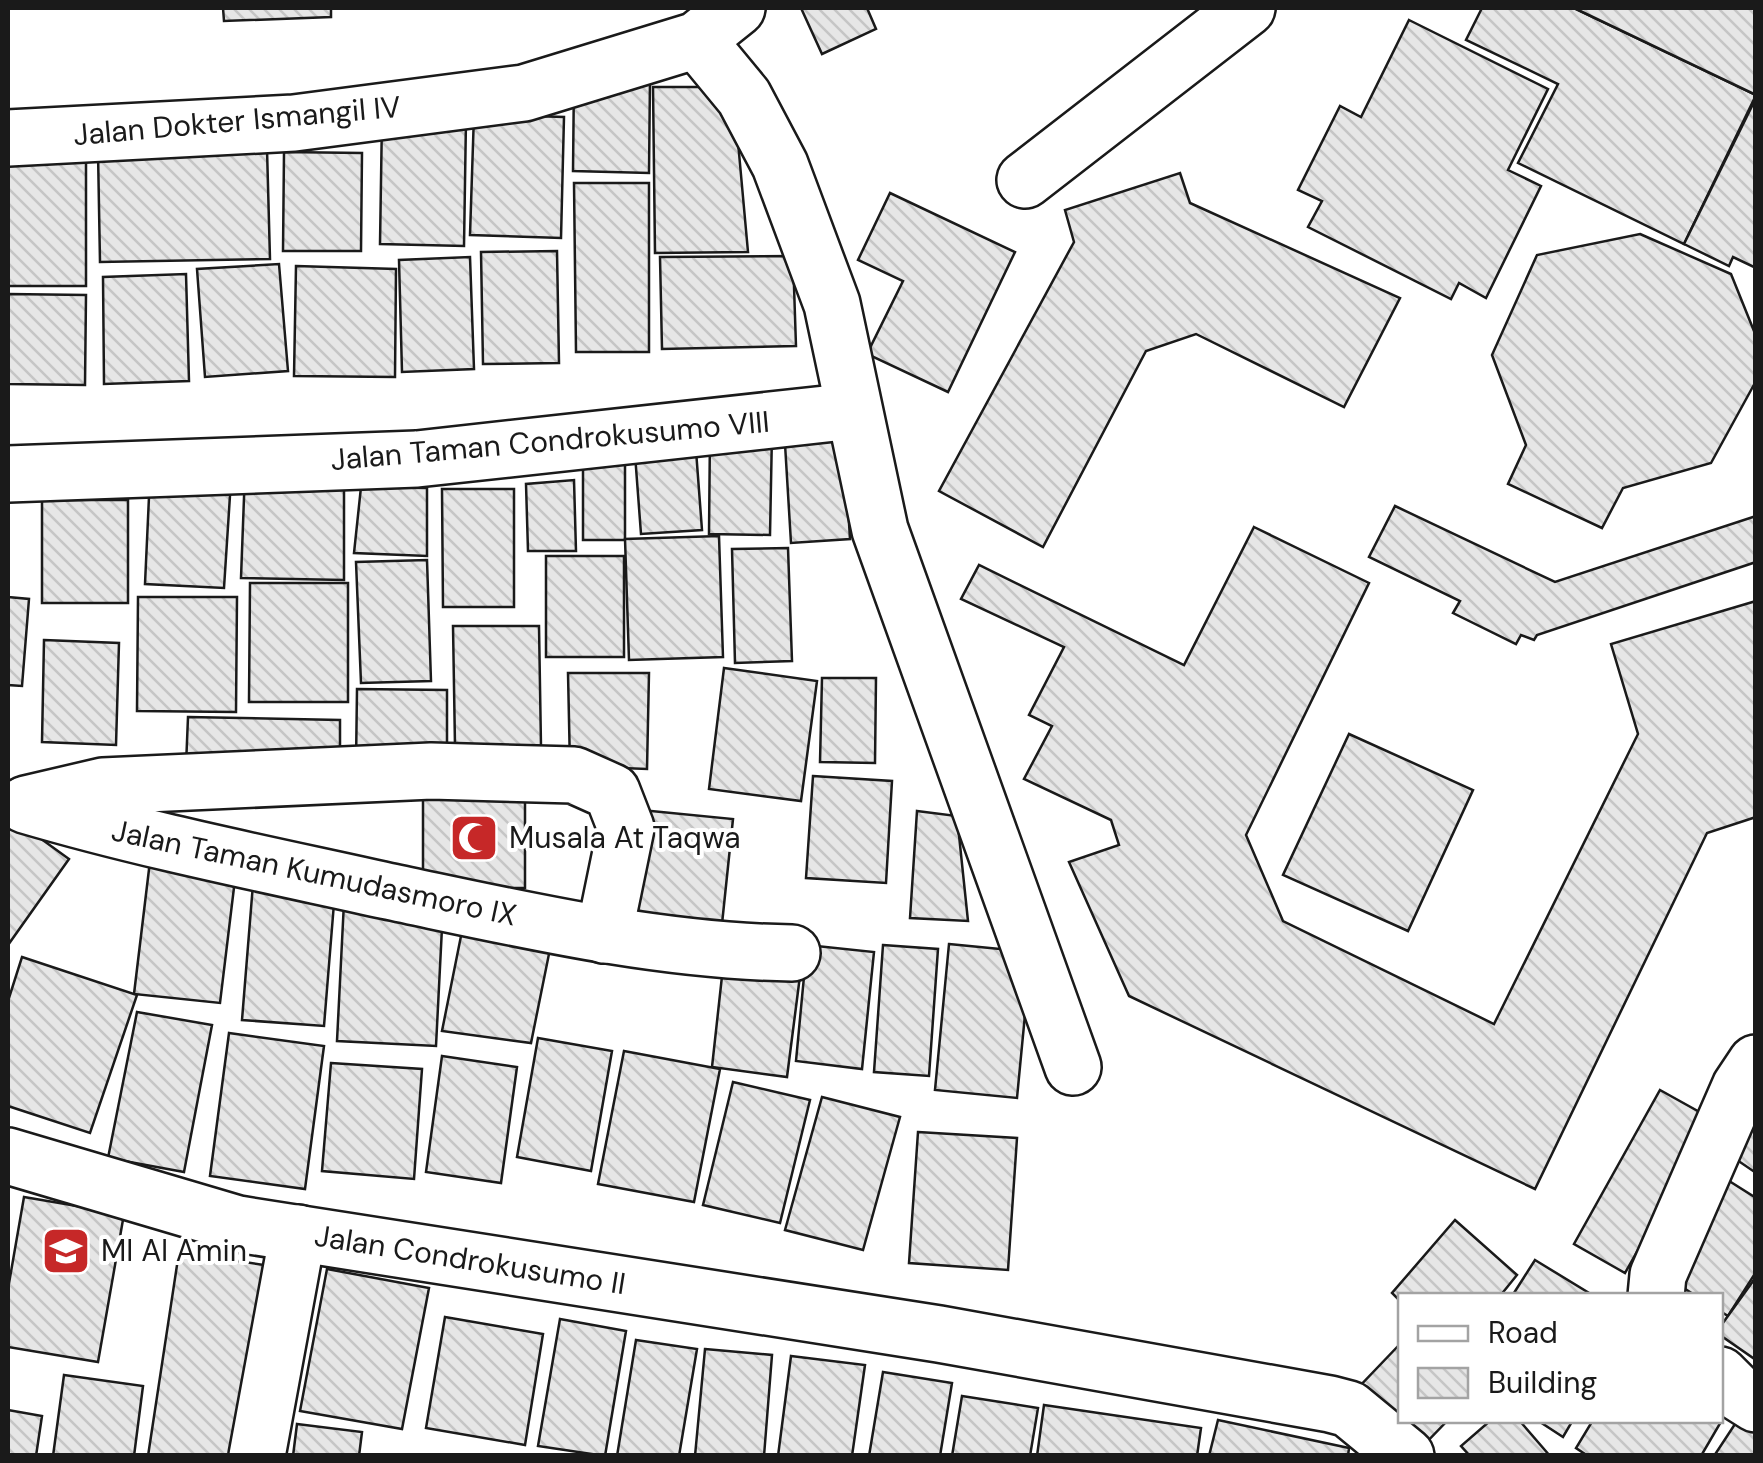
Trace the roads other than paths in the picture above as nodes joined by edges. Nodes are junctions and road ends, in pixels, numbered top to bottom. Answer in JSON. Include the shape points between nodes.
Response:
{"nodes":[{"id":1,"x":1247,"y":8,"type":"edge"},
{"id":2,"x":717,"y":24,"type":"edge"},
{"id":3,"x":8,"y":138,"type":"edge"},
{"id":4,"x":1025,"y":180,"type":"dead end"},
{"id":5,"x":853,"y":411,"type":"junction"},
{"id":6,"x":8,"y":474,"type":"edge"},
{"id":7,"x":16,"y":798,"type":"edge"},
{"id":8,"x":604,"y":935,"type":"junction"},
{"id":9,"x":792,"y":953,"type":"dead end"},
{"id":10,"x":1756,"y":1063,"type":"edge"},
{"id":11,"x":1073,"y":1066,"type":"dead end"},
{"id":12,"x":8,"y":1156,"type":"edge"},
{"id":13,"x":298,"y":1234,"type":"junction"},
{"id":14,"x":1656,"y":1293,"type":"edge"},
{"id":15,"x":1723,"y":1378,"type":"edge"},
{"id":16,"x":1756,"y":1404,"type":"edge"},
{"id":17,"x":258,"y":1456,"type":"edge"},
{"id":18,"x":1406,"y":1456,"type":"edge"}],
"edges":[{"from":1,"to":4,"type":"street"},
{"from":2,"to":3,"type":"street","name":"Jalan Dokter Ismangil IV","via":[[524,93],[294,123]]},
{"from":2,"to":5,"type":"street","via":[[832,304]]},
{"from":5,"to":6,"type":"street","name":"Jalan Taman Condrokusumo VIII","via":[[417,459]]},
{"from":5,"to":11,"type":"street","via":[[880,530]]},
{"from":7,"to":8,"type":"street","name":"Jalan Taman Kumudasmoro IX","via":[[121,833]]},
{"from":7,"to":8,"type":"street","name":"Jalan Taman Kumudasmoro IX","via":[[103,786],[294,776],[574,775],[612,792],[626,828]]},
{"from":8,"to":9,"type":"street","name":"Jalan Taman Kumudasmoro IX","via":[[719,952]]},
{"from":10,"to":14,"type":"street","via":[[1658,1275]]},
{"from":12,"to":13,"type":"street","name":"Jalan Condrokusumo II","via":[[238,1224]]},
{"from":13,"to":17,"type":"street"},
{"from":13,"to":18,"type":"street","name":"Jalan Condrokusumo II","via":[[939,1334],[1340,1407]]},
{"from":15,"to":16,"type":"street"}]}
